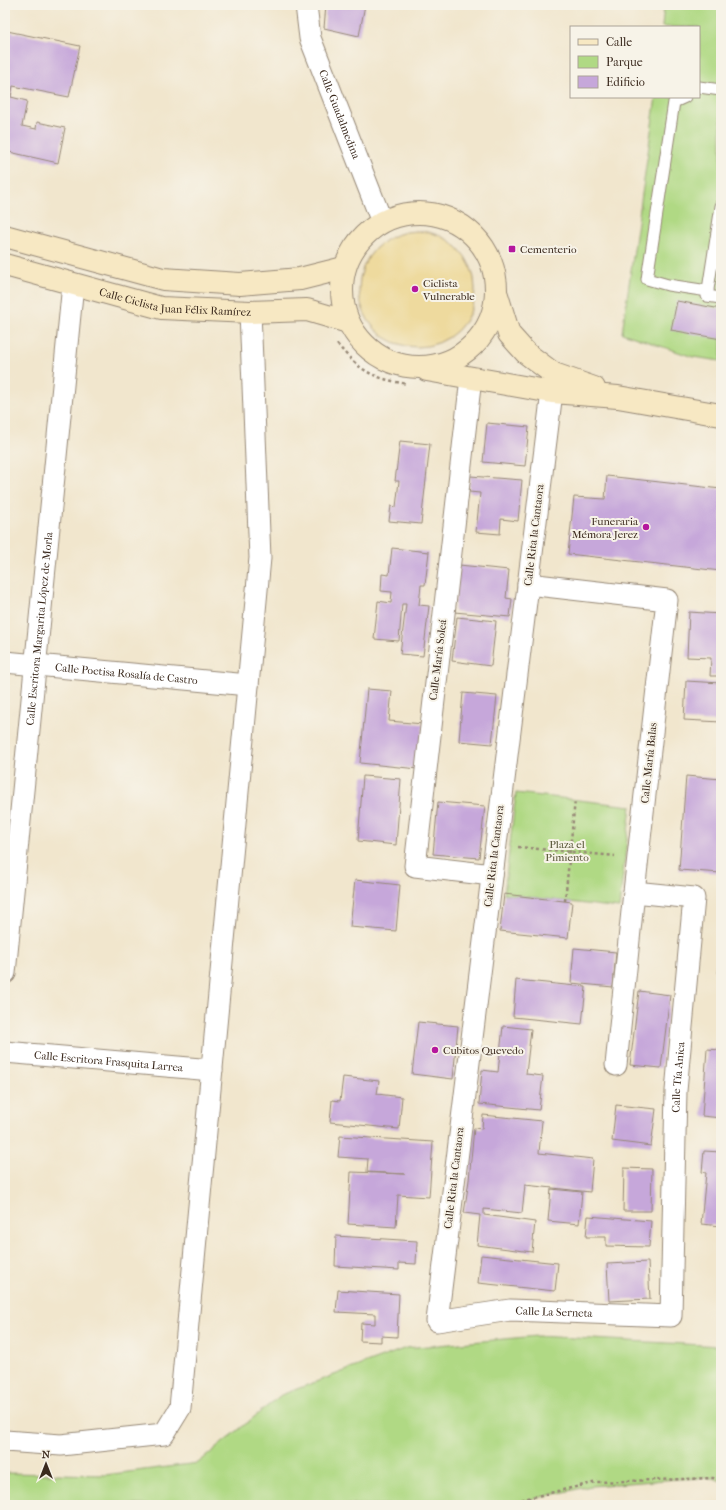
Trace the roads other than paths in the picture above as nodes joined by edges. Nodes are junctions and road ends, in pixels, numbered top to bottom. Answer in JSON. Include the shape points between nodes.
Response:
{"nodes":[{"id":1,"x":306,"y":5,"type":"edge"},
{"id":2,"x":700,"y":87,"type":"edge"},
{"id":3,"x":721,"y":90,"type":"edge"},
{"id":4,"x":683,"y":98,"type":"edge"},
{"id":5,"x":721,"y":206,"type":"edge"},
{"id":6,"x":382,"y":222,"type":"junction"},
{"id":7,"x":5,"y":236,"type":"edge"},
{"id":8,"x":5,"y":265,"type":"edge"},
{"id":9,"x":344,"y":268,"type":"junction"},
{"id":10,"x":73,"y":284,"type":"junction"},
{"id":11,"x":708,"y":291,"type":"junction"},
{"id":12,"x":496,"y":292,"type":"junction"},
{"id":13,"x":721,"y":298,"type":"edge"},
{"id":14,"x":250,"y":312,"type":"junction"},
{"id":15,"x":348,"y":322,"type":"junction"},
{"id":16,"x":412,"y":376,"type":"junction"},
{"id":17,"x":471,"y":378,"type":"junction"},
{"id":18,"x":552,"y":392,"type":"junction"},
{"id":19,"x":618,"y":397,"type":"junction"},
{"id":20,"x":721,"y":415,"type":"edge"},
{"id":21,"x":528,"y":584,"type":"junction"},
{"id":22,"x":5,"y":662,"type":"edge"},
{"id":23,"x":35,"y":665,"type":"junction"},
{"id":24,"x":248,"y":685,"type":"junction"},
{"id":25,"x":492,"y":875,"type":"junction"},
{"id":26,"x":634,"y":892,"type":"junction"},
{"id":27,"x":5,"y":973,"type":"edge"},
{"id":28,"x":5,"y":1052,"type":"edge"},
{"id":29,"x":616,"y":1065,"type":"dead end"},
{"id":30,"x":212,"y":1070,"type":"junction"},
{"id":31,"x":671,"y":1316,"type":"joint"},
{"id":32,"x":437,"y":1321,"type":"joint"},
{"id":33,"x":5,"y":1441,"type":"edge"}],
"edges":[{"from":1,"to":6,"type":"street","name":"Calle Guadalmedina","via":[[310,38]]},
{"from":2,"to":3,"type":"lane"},
{"from":4,"to":11,"type":"lane","via":[[674,102],[648,279]]},
{"from":5,"to":11,"type":"lane"},
{"from":6,"to":9,"type":"street","via":[[357,243]]},
{"from":6,"to":12,"type":"street","via":[[415,213],[445,217],[462,226],[486,251],[495,276]]},
{"from":7,"to":9,"type":"street","name":"Calle Ciclista Juan Félix Ramírez","via":[[163,279],[240,284],[300,279]]},
{"from":8,"to":10,"type":"street","name":"Calle Ciclista Juan Félix Ramírez"},
{"from":9,"to":15,"type":"street","via":[[341,294]]},
{"from":10,"to":14,"type":"street","name":"Calle Ciclista Juan Félix Ramírez","via":[[161,308]]},
{"from":10,"to":23,"type":"street","name":"Calle Escritora Margarita López de Morla"},
{"from":11,"to":13,"type":"lane","via":[[707,296]]},
{"from":12,"to":16,"type":"street","via":[[493,313],[486,330],[474,345],[457,358]]},
{"from":12,"to":19,"type":"street","via":[[509,334],[526,353],[554,374]]},
{"from":14,"to":15,"type":"street","name":"Calle Ciclista Juan Félix Ramírez","via":[[307,310]]},
{"from":14,"to":24,"type":"street","via":[[260,558]]},
{"from":15,"to":16,"type":"street","via":[[372,353]]},
{"from":16,"to":17,"type":"street"},
{"from":17,"to":18,"type":"street"},
{"from":17,"to":25,"type":"street","name":"Calle María Soleá","via":[[415,866]]},
{"from":18,"to":19,"type":"street"},
{"from":18,"to":21,"type":"street","name":"Calle Rita la Cantaora"},
{"from":19,"to":20,"type":"street"},
{"from":21,"to":25,"type":"street","name":"Calle Rita la Cantaora"},
{"from":21,"to":26,"type":"street","name":"Calle María Balas","via":[[667,600]]},
{"from":22,"to":23,"type":"street","name":"Calle Poetisa Rosalía de Castro"},
{"from":23,"to":24,"type":"street","name":"Calle Poetisa Rosalía de Castro"},
{"from":23,"to":27,"type":"street","name":"Calle Escritora Margarita López de Morla"},
{"from":24,"to":30,"type":"street"},
{"from":25,"to":32,"type":"street","name":"Calle Rita la Cantaora"},
{"from":26,"to":29,"type":"street","name":"Calle María Balas"},
{"from":26,"to":31,"type":"street","name":"Calle Tía Anica","via":[[694,898],[676,1090]]},
{"from":28,"to":30,"type":"street","name":"Calle Escritora Frasquita Larrea"},
{"from":30,"to":33,"type":"street","via":[[180,1408],[164,1434],[61,1445]]},
{"from":31,"to":32,"type":"street","name":"Calle La Serneta","via":[[510,1310]]}]}
